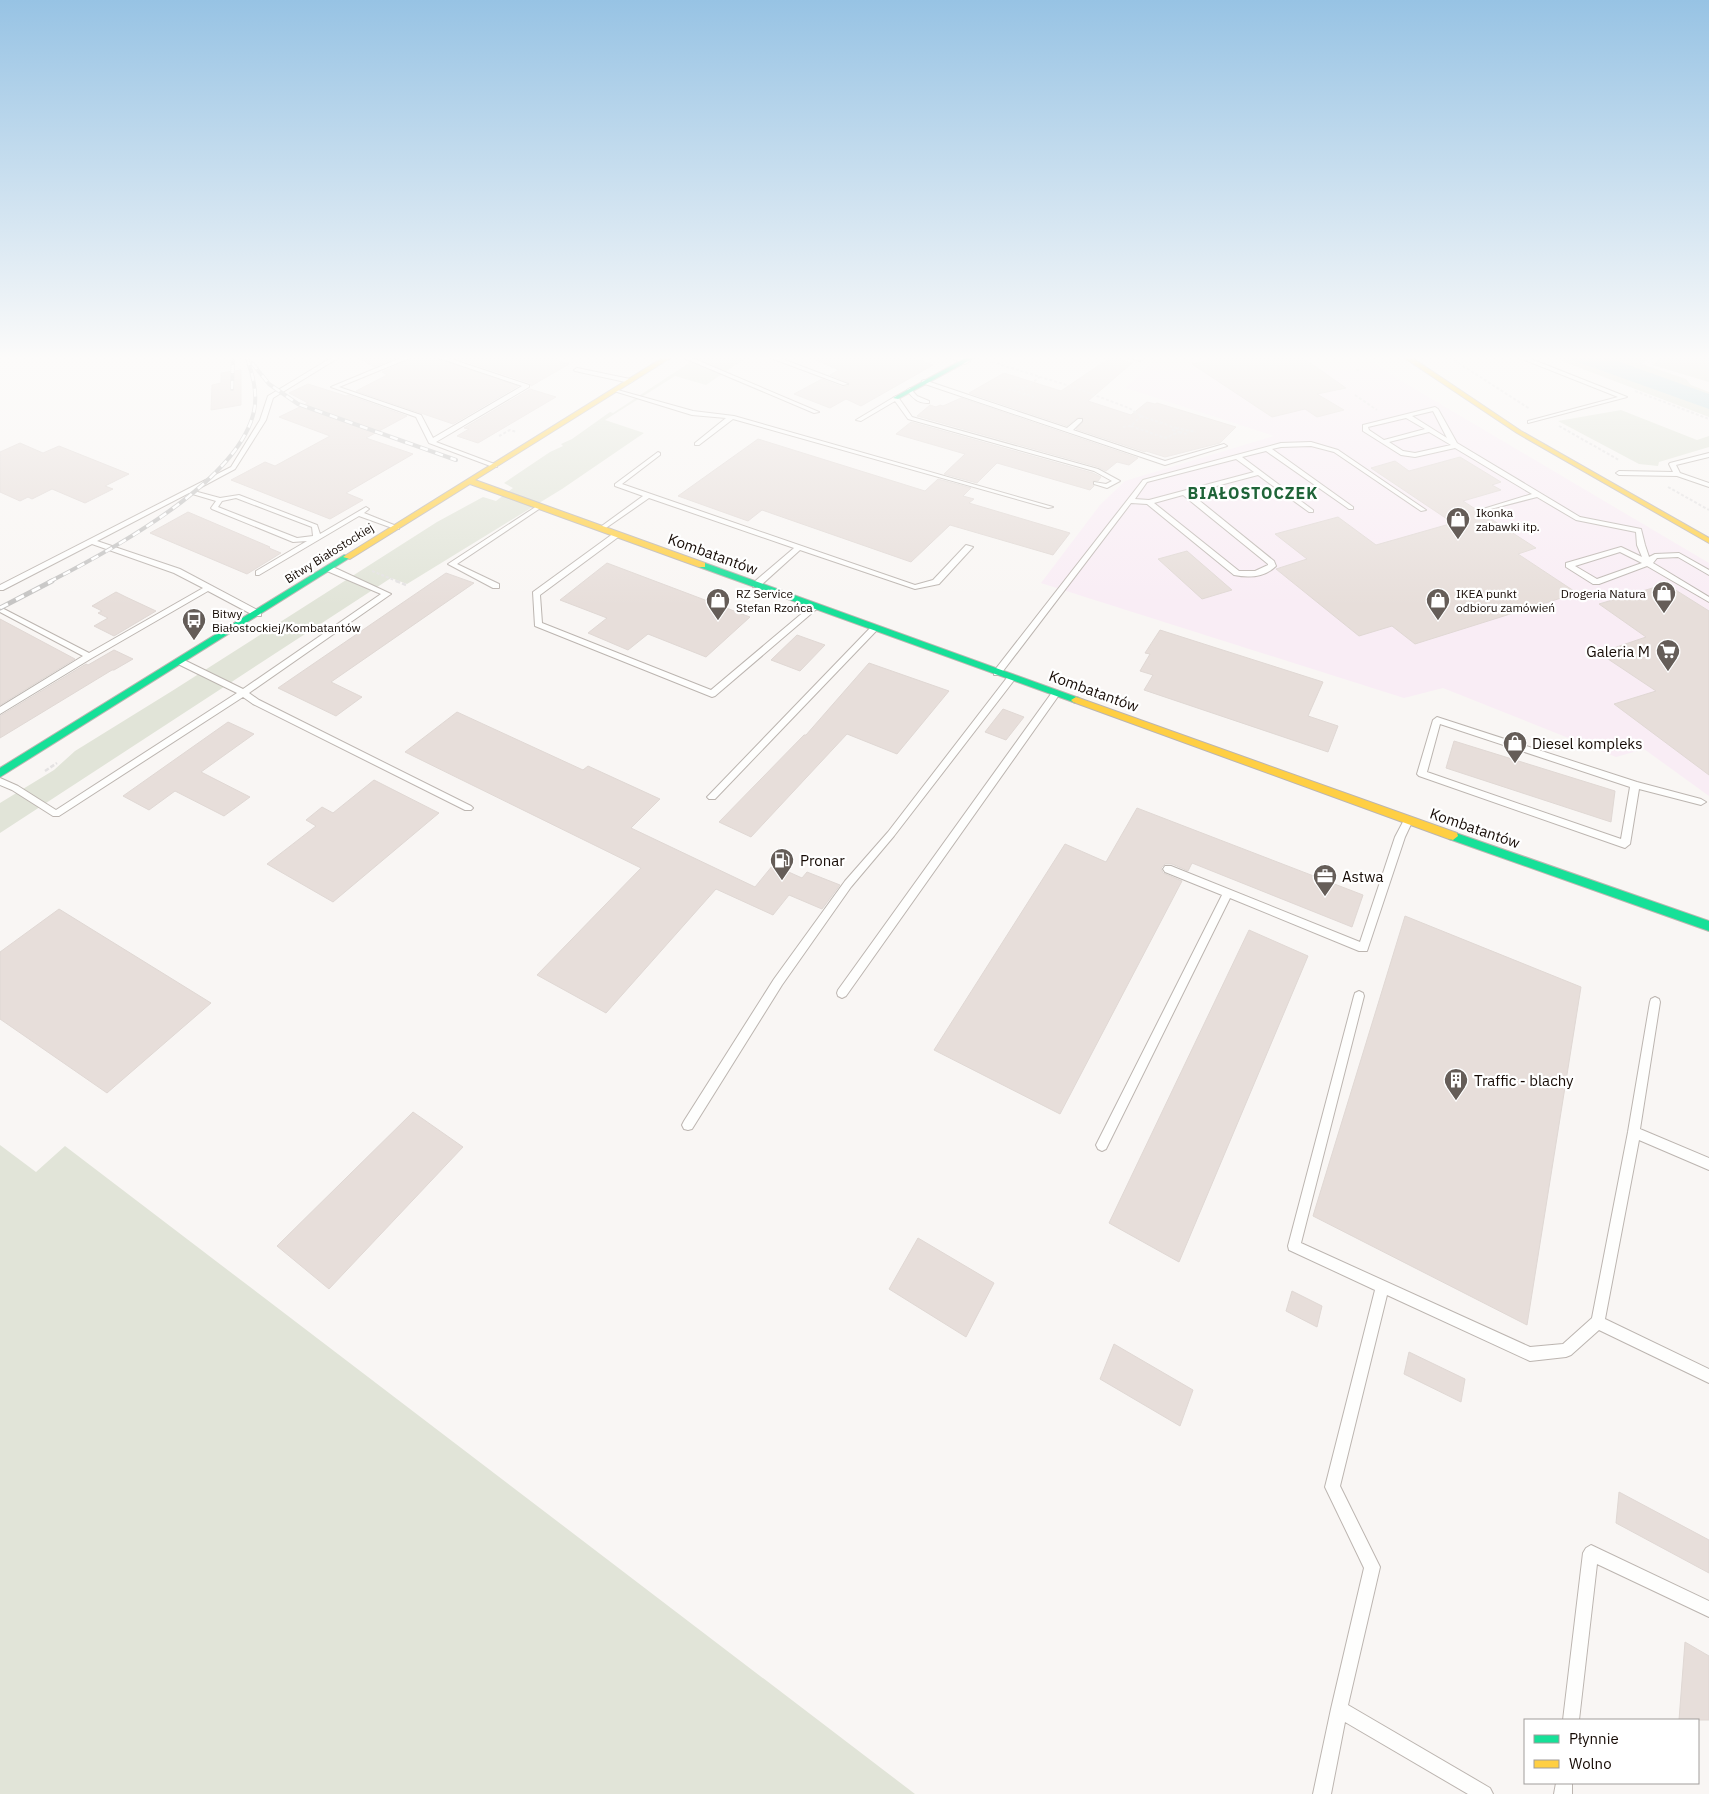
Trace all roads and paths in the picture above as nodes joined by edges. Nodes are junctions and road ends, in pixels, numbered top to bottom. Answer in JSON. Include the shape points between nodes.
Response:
{"nodes":[{"id":1,"x":251,"y":439,"type":"edge"},
{"id":2,"x":429,"y":439,"type":"edge"},
{"id":3,"x":437,"y":439,"type":"edge"},
{"id":4,"x":538,"y":439,"type":"edge"},
{"id":5,"x":704,"y":439,"type":"edge"},
{"id":6,"x":806,"y":439,"type":"edge"},
{"id":7,"x":984,"y":439,"type":"edge"},
{"id":8,"x":1091,"y":439,"type":"edge"},
{"id":9,"x":1378,"y":439,"type":"edge"},
{"id":10,"x":1396,"y":439,"type":"edge"},
{"id":11,"x":1444,"y":439,"type":"edge"},
{"id":12,"x":1451,"y":439,"type":"edge"},
{"id":13,"x":1531,"y":439,"type":"edge"},
{"id":14,"x":1581,"y":439,"type":"edge"},
{"id":15,"x":431,"y":442,"type":"junction"},
{"id":16,"x":1383,"y":442,"type":"junction"},
{"id":17,"x":697,"y":444,"type":"dead end"},
{"id":18,"x":1224,"y":446,"type":"dead end"},
{"id":19,"x":1455,"y":446,"type":"junction"},
{"id":20,"x":1268,"y":449,"type":"junction"},
{"id":21,"x":658,"y":454,"type":"dead end"},
{"id":22,"x":1709,"y":455,"type":"edge"},
{"id":23,"x":1237,"y":457,"type":"junction"},
{"id":24,"x":495,"y":466,"type":"junction"},
{"id":25,"x":1615,"y":471,"type":"joint"},
{"id":26,"x":1640,"y":472,"type":"junction"},
{"id":27,"x":1259,"y":473,"type":"junction"},
{"id":28,"x":1678,"y":474,"type":"junction"},
{"id":29,"x":470,"y":481,"type":"junction"},
{"id":30,"x":1096,"y":483,"type":"dead end"},
{"id":31,"x":1709,"y":484,"type":"edge"},
{"id":32,"x":1644,"y":486,"type":"dead end"},
{"id":33,"x":188,"y":491,"type":"junction"},
{"id":34,"x":1185,"y":493,"type":"junction"},
{"id":35,"x":1538,"y":495,"type":"junction"},
{"id":36,"x":648,"y":496,"type":"junction"},
{"id":37,"x":220,"y":500,"type":"junction"},
{"id":38,"x":1130,"y":501,"type":"junction"},
{"id":39,"x":1149,"y":502,"type":"junction"},
{"id":40,"x":539,"y":507,"type":"junction"},
{"id":41,"x":1050,"y":507,"type":"dead end"},
{"id":42,"x":366,"y":508,"type":"dead end"},
{"id":43,"x":1351,"y":508,"type":"dead end"},
{"id":44,"x":1423,"y":510,"type":"dead end"},
{"id":45,"x":1485,"y":510,"type":"dead end"},
{"id":46,"x":1709,"y":510,"type":"edge"},
{"id":47,"x":1311,"y":511,"type":"dead end"},
{"id":48,"x":358,"y":512,"type":"junction"},
{"id":49,"x":397,"y":528,"type":"junction"},
{"id":50,"x":601,"y":529,"type":"junction"},
{"id":51,"x":617,"y":535,"type":"junction"},
{"id":52,"x":317,"y":538,"type":"junction"},
{"id":53,"x":91,"y":541,"type":"junction"},
{"id":54,"x":1709,"y":541,"type":"edge"},
{"id":55,"x":799,"y":547,"type":"junction"},
{"id":56,"x":969,"y":547,"type":"dead end"},
{"id":57,"x":1648,"y":563,"type":"junction"},
{"id":58,"x":330,"y":569,"type":"junction"},
{"id":59,"x":369,"y":570,"type":"dead end"},
{"id":60,"x":259,"y":573,"type":"dead end"},
{"id":61,"x":1709,"y":573,"type":"edge"},
{"id":62,"x":406,"y":585,"type":"dead end"},
{"id":63,"x":756,"y":585,"type":"junction"},
{"id":64,"x":496,"y":586,"type":"dead end"},
{"id":65,"x":209,"y":587,"type":"junction"},
{"id":66,"x":0,"y":588,"type":"edge"},
{"id":67,"x":1709,"y":600,"type":"edge"},
{"id":68,"x":815,"y":607,"type":"junction"},
{"id":69,"x":0,"y":609,"type":"edge"},
{"id":70,"x":258,"y":614,"type":"junction"},
{"id":71,"x":874,"y":628,"type":"junction"},
{"id":72,"x":90,"y":656,"type":"junction"},
{"id":73,"x":181,"y":662,"type":"junction"},
{"id":74,"x":997,"y":672,"type":"junction"},
{"id":75,"x":1012,"y":677,"type":"junction"},
{"id":76,"x":243,"y":692,"type":"junction"},
{"id":77,"x":1056,"y":693,"type":"junction"},
{"id":78,"x":0,"y":711,"type":"edge"},
{"id":79,"x":0,"y":773,"type":"edge"},
{"id":80,"x":0,"y":781,"type":"edge"},
{"id":81,"x":1635,"y":785,"type":"junction"},
{"id":82,"x":712,"y":797,"type":"dead end"},
{"id":83,"x":1701,"y":802,"type":"dead end"},
{"id":84,"x":468,"y":808,"type":"dead end"},
{"id":85,"x":1408,"y":820,"type":"junction"},
{"id":86,"x":1168,"y":869,"type":"dead end"},
{"id":87,"x":1228,"y":893,"type":"junction"},
{"id":88,"x":1709,"y":926,"type":"edge"},
{"id":89,"x":842,"y":993,"type":"dead end"},
{"id":90,"x":1360,"y":996,"type":"dead end"},
{"id":91,"x":1655,"y":1002,"type":"dead end"},
{"id":92,"x":688,"y":1125,"type":"dead end"},
{"id":93,"x":1634,"y":1132,"type":"junction"},
{"id":94,"x":1102,"y":1145,"type":"dead end"},
{"id":95,"x":1709,"y":1164,"type":"edge"},
{"id":96,"x":1382,"y":1287,"type":"junction"},
{"id":97,"x":1598,"y":1322,"type":"junction"},
{"id":98,"x":1709,"y":1376,"type":"edge"},
{"id":99,"x":1709,"y":1609,"type":"edge"},
{"id":100,"x":1339,"y":1709,"type":"junction"},
{"id":101,"x":1571,"y":1719,"type":"edge"},
{"id":102,"x":1322,"y":1794,"type":"edge"},
{"id":103,"x":1484,"y":1794,"type":"edge"}],
"edges":[{"from":1,"to":33,"type":"lane","via":[[233,468]]},
{"from":2,"to":15,"type":"lane"},
{"from":3,"to":15,"type":"lane"},
{"from":4,"to":24,"type":"street","name":"Bitwy Białostockiej"},
{"from":5,"to":17,"type":"lane"},
{"from":6,"to":41,"type":"lane"},
{"from":7,"to":30,"type":"lane","via":[[1096,470],[1116,481],[1107,486]]},
{"from":8,"to":18,"type":"lane","via":[[1165,463]]},
{"from":9,"to":16,"type":"lane"},
{"from":10,"to":16,"type":"lane"},
{"from":11,"to":19,"type":"lane"},
{"from":12,"to":19,"type":"lane"},
{"from":13,"to":54,"type":"street"},
{"from":14,"to":26,"type":"path"},
{"from":15,"to":24,"type":"lane"},
{"from":16,"to":19,"type":"lane","via":[[1401,453],[1415,455]]},
{"from":19,"to":35,"type":"lane"},
{"from":20,"to":23,"type":"lane"},
{"from":20,"to":43,"type":"lane"},
{"from":20,"to":44,"type":"lane","via":[[1311,444],[1331,449]]},
{"from":21,"to":36,"type":"lane","via":[[617,485]]},
{"from":22,"to":28,"type":"lane","via":[[1672,464]]},
{"from":23,"to":27,"type":"lane"},
{"from":23,"to":38,"type":"lane","via":[[1145,481]]},
{"from":24,"to":29,"type":"street","name":"Bitwy Białostockiej"},
{"from":25,"to":26,"type":"lane"},
{"from":25,"to":32,"type":"street"},
{"from":26,"to":28,"type":"lane"},
{"from":26,"to":46,"type":"path"},
{"from":27,"to":34,"type":"lane"},
{"from":27,"to":47,"type":"lane"},
{"from":28,"to":31,"type":"lane"},
{"from":29,"to":40,"type":"street","name":"Kombatantów"},
{"from":29,"to":49,"type":"street","name":"Bitwy Białostockiej"},
{"from":33,"to":37,"type":"lane"},
{"from":33,"to":53,"type":"lane"},
{"from":34,"to":39,"type":"lane"},
{"from":34,"to":39,"type":"lane","via":[[1272,566],[1250,575],[1236,573]]},
{"from":35,"to":45,"type":"lane"},
{"from":35,"to":57,"type":"lane","via":[[1578,519],[1639,530]]},
{"from":36,"to":50,"type":"lane"},
{"from":36,"to":55,"type":"lane"},
{"from":37,"to":52,"type":"lane","via":[[237,496],[315,526]]},
{"from":37,"to":52,"type":"lane","via":[[214,508],[296,540]]},
{"from":38,"to":39,"type":"lane"},
{"from":38,"to":74,"type":"lane"},
{"from":40,"to":50,"type":"street","name":"Kombatantów"},
{"from":40,"to":64,"type":"lane","via":[[452,564]]},
{"from":42,"to":48,"type":"lane"},
{"from":48,"to":49,"type":"lane"},
{"from":48,"to":52,"type":"lane"},
{"from":49,"to":58,"type":"street","name":"Bitwy Białostockiej"},
{"from":50,"to":51,"type":"street","name":"Kombatantów"},
{"from":51,"to":63,"type":"street","name":"Kombatantów"},
{"from":51,"to":68,"type":"lane","via":[[536,594],[538,624],[712,694]]},
{"from":52,"to":60,"type":"lane"},
{"from":53,"to":65,"type":"lane","via":[[150,560]]},
{"from":53,"to":66,"type":"lane"},
{"from":55,"to":56,"type":"lane","via":[[915,587],[936,582]]},
{"from":55,"to":63,"type":"lane"},
{"from":57,"to":57,"type":"lane","via":[[1596,582],[1569,565],[1621,549]]},
{"from":57,"to":61,"type":"lane","via":[[1655,556],[1679,555]]},
{"from":57,"to":67,"type":"lane"},
{"from":58,"to":70,"type":"street","name":"Bitwy Białostockiej"},
{"from":58,"to":76,"type":"lane","via":[[387,594]]},
{"from":59,"to":62,"type":"path"},
{"from":63,"to":68,"type":"street","name":"Kombatantów"},
{"from":65,"to":70,"type":"lane"},
{"from":65,"to":72,"type":"lane"},
{"from":68,"to":71,"type":"street","name":"Kombatantów"},
{"from":69,"to":72,"type":"lane"},
{"from":70,"to":73,"type":"street","name":"Bitwy Białostockiej"},
{"from":71,"to":74,"type":"street","name":"Kombatantów"},
{"from":71,"to":82,"type":"lane"},
{"from":72,"to":78,"type":"lane"},
{"from":73,"to":76,"type":"lane"},
{"from":73,"to":79,"type":"street","name":"Bitwy Białostockiej"},
{"from":74,"to":75,"type":"street","name":"Kombatantów"},
{"from":75,"to":77,"type":"street","name":"Kombatantów"},
{"from":75,"to":92,"type":"lane","via":[[892,834],[848,884],[778,982]]},
{"from":76,"to":80,"type":"lane","via":[[56,814]]},
{"from":76,"to":84,"type":"lane","via":[[256,702]]},
{"from":77,"to":85,"type":"street","name":"Kombatantów"},
{"from":77,"to":89,"type":"lane"},
{"from":81,"to":81,"type":"lane","via":[[1437,720],[1422,774],[1625,844]]},
{"from":81,"to":83,"type":"lane"},
{"from":85,"to":87,"type":"lane","via":[[1363,948]]},
{"from":85,"to":88,"type":"street","name":"Kombatantów"},
{"from":86,"to":87,"type":"lane"},
{"from":87,"to":94,"type":"lane"},
{"from":90,"to":96,"type":"lane","via":[[1294,1246]]},
{"from":91,"to":93,"type":"lane"},
{"from":93,"to":95,"type":"lane"},
{"from":93,"to":97,"type":"lane"},
{"from":96,"to":97,"type":"lane","via":[[1530,1354],[1566,1350]]},
{"from":96,"to":100,"type":"lane","via":[[1332,1486],[1372,1567]]},
{"from":97,"to":98,"type":"lane"},
{"from":99,"to":101,"type":"lane","via":[[1591,1553]]},
{"from":100,"to":102,"type":"lane"},
{"from":100,"to":103,"type":"lane"}]}
